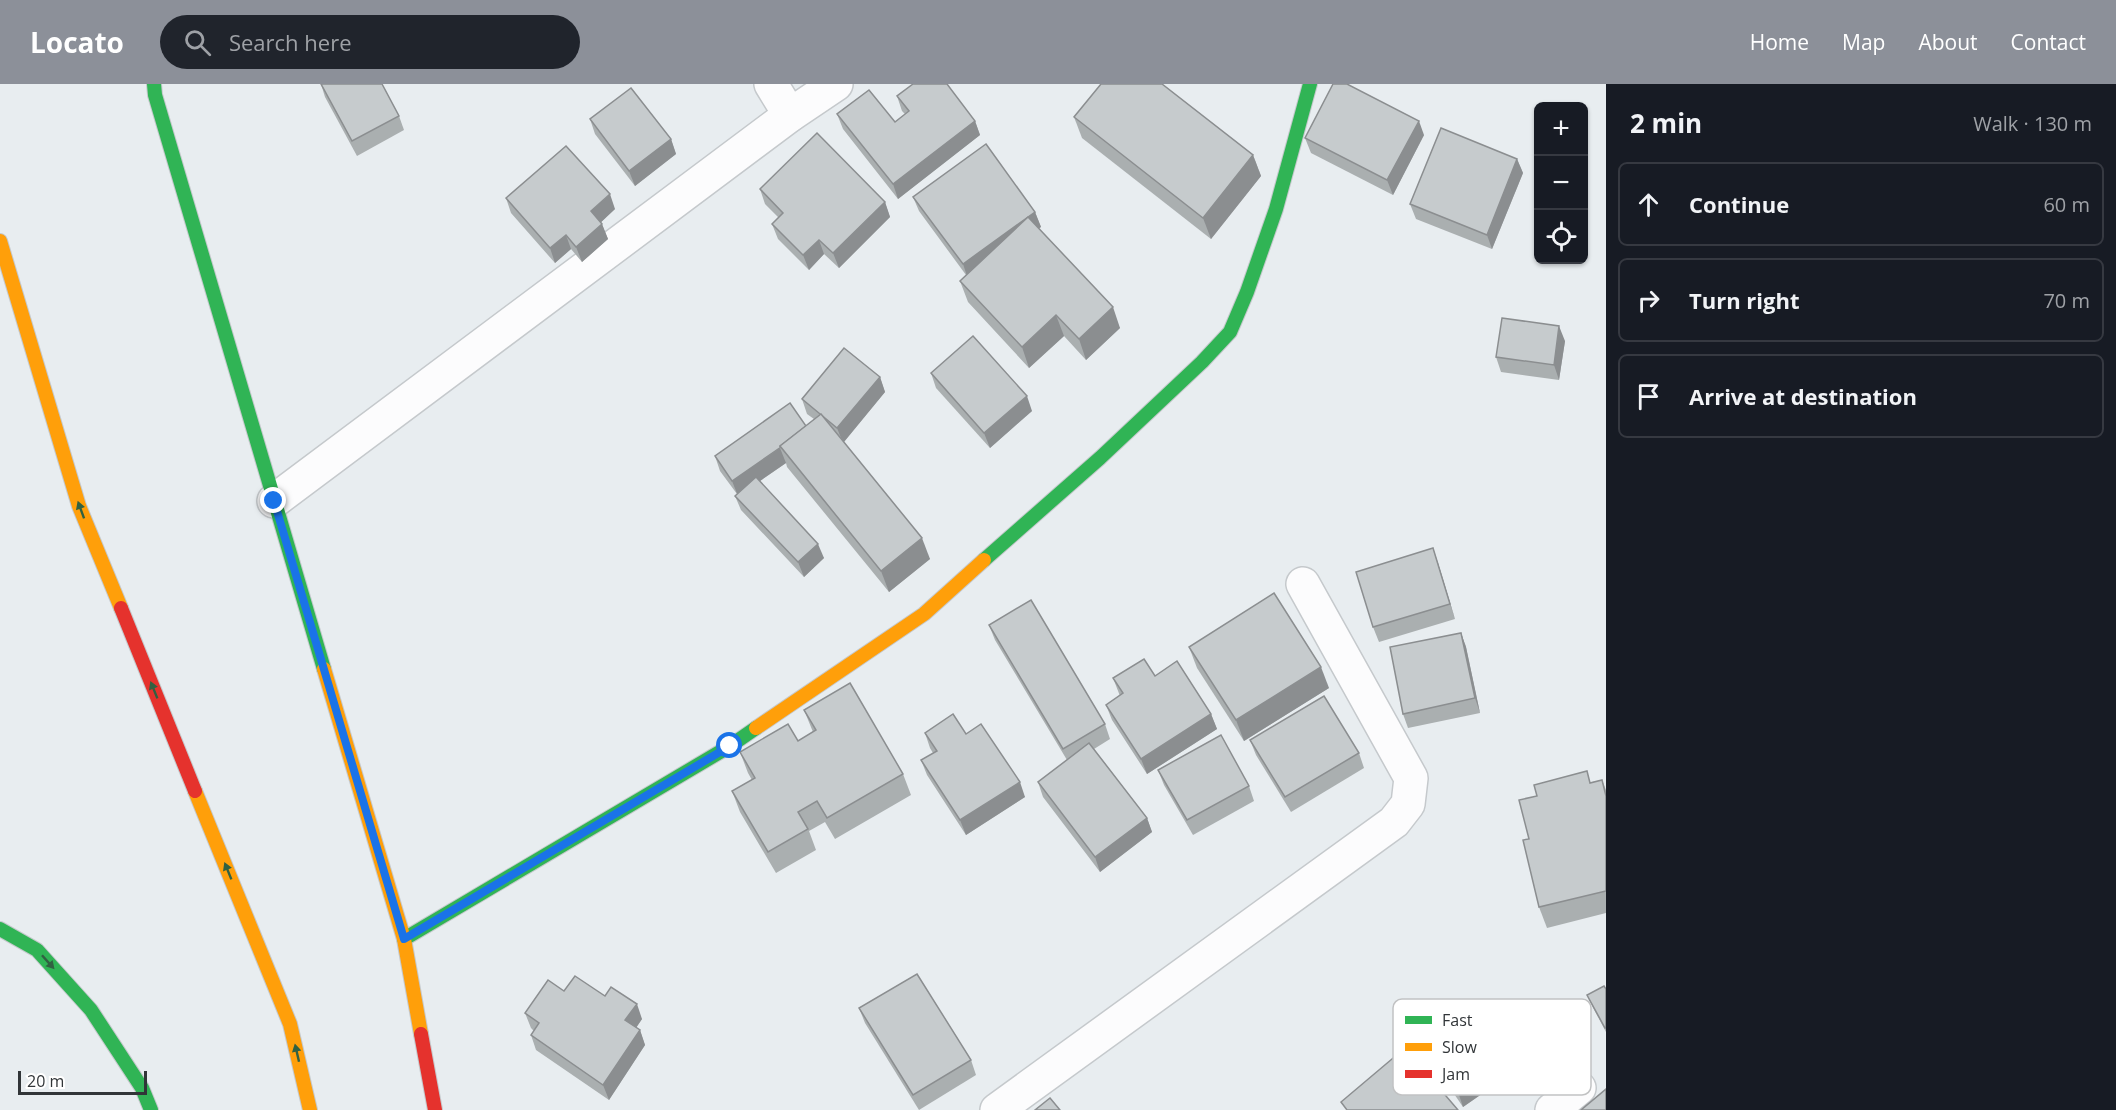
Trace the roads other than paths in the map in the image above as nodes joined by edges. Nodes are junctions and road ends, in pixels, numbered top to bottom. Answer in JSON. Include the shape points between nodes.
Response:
{"nodes":[{"id":1,"x":154,"y":84,"type":"edge"},
{"id":2,"x":771,"y":84,"type":"edge"},
{"id":3,"x":836,"y":84,"type":"edge"},
{"id":4,"x":1310,"y":84,"type":"edge"},
{"id":5,"x":790,"y":115,"type":"junction"},
{"id":6,"x":0,"y":241,"type":"edge"},
{"id":7,"x":274,"y":501,"type":"junction"},
{"id":8,"x":1303,"y":584,"type":"dead end"},
{"id":9,"x":0,"y":929,"type":"edge"},
{"id":10,"x":404,"y":939,"type":"junction"},
{"id":11,"x":1570,"y":1095,"type":"edge"},
{"id":12,"x":151,"y":1110,"type":"edge"},
{"id":13,"x":310,"y":1110,"type":"edge"},
{"id":14,"x":435,"y":1110,"type":"edge"},
{"id":15,"x":997,"y":1110,"type":"edge"},
{"id":16,"x":1552,"y":1110,"type":"edge"}],
"edges":[{"from":1,"to":7,"type":"main road"},
{"from":2,"to":5,"type":"street"},
{"from":3,"to":5,"type":"street"},
{"from":4,"to":10,"type":"main road","via":[[1276,209],[1247,292],[1230,332],[1202,362],[924,614],[730,746]]},
{"from":5,"to":7,"type":"street"},
{"from":13,"to":6,"type":"main road","one_way":true,"via":[[290,1024],[79,506]]},
{"from":7,"to":10,"type":"main road"},
{"from":8,"to":15,"type":"street","via":[[1411,778],[1408,804],[1394,822]]},
{"from":9,"to":12,"type":"main road","one_way":true,"via":[[37,950],[91,1010],[142,1088]]},
{"from":10,"to":14,"type":"main road"},
{"from":11,"to":16,"type":"street"}]}
